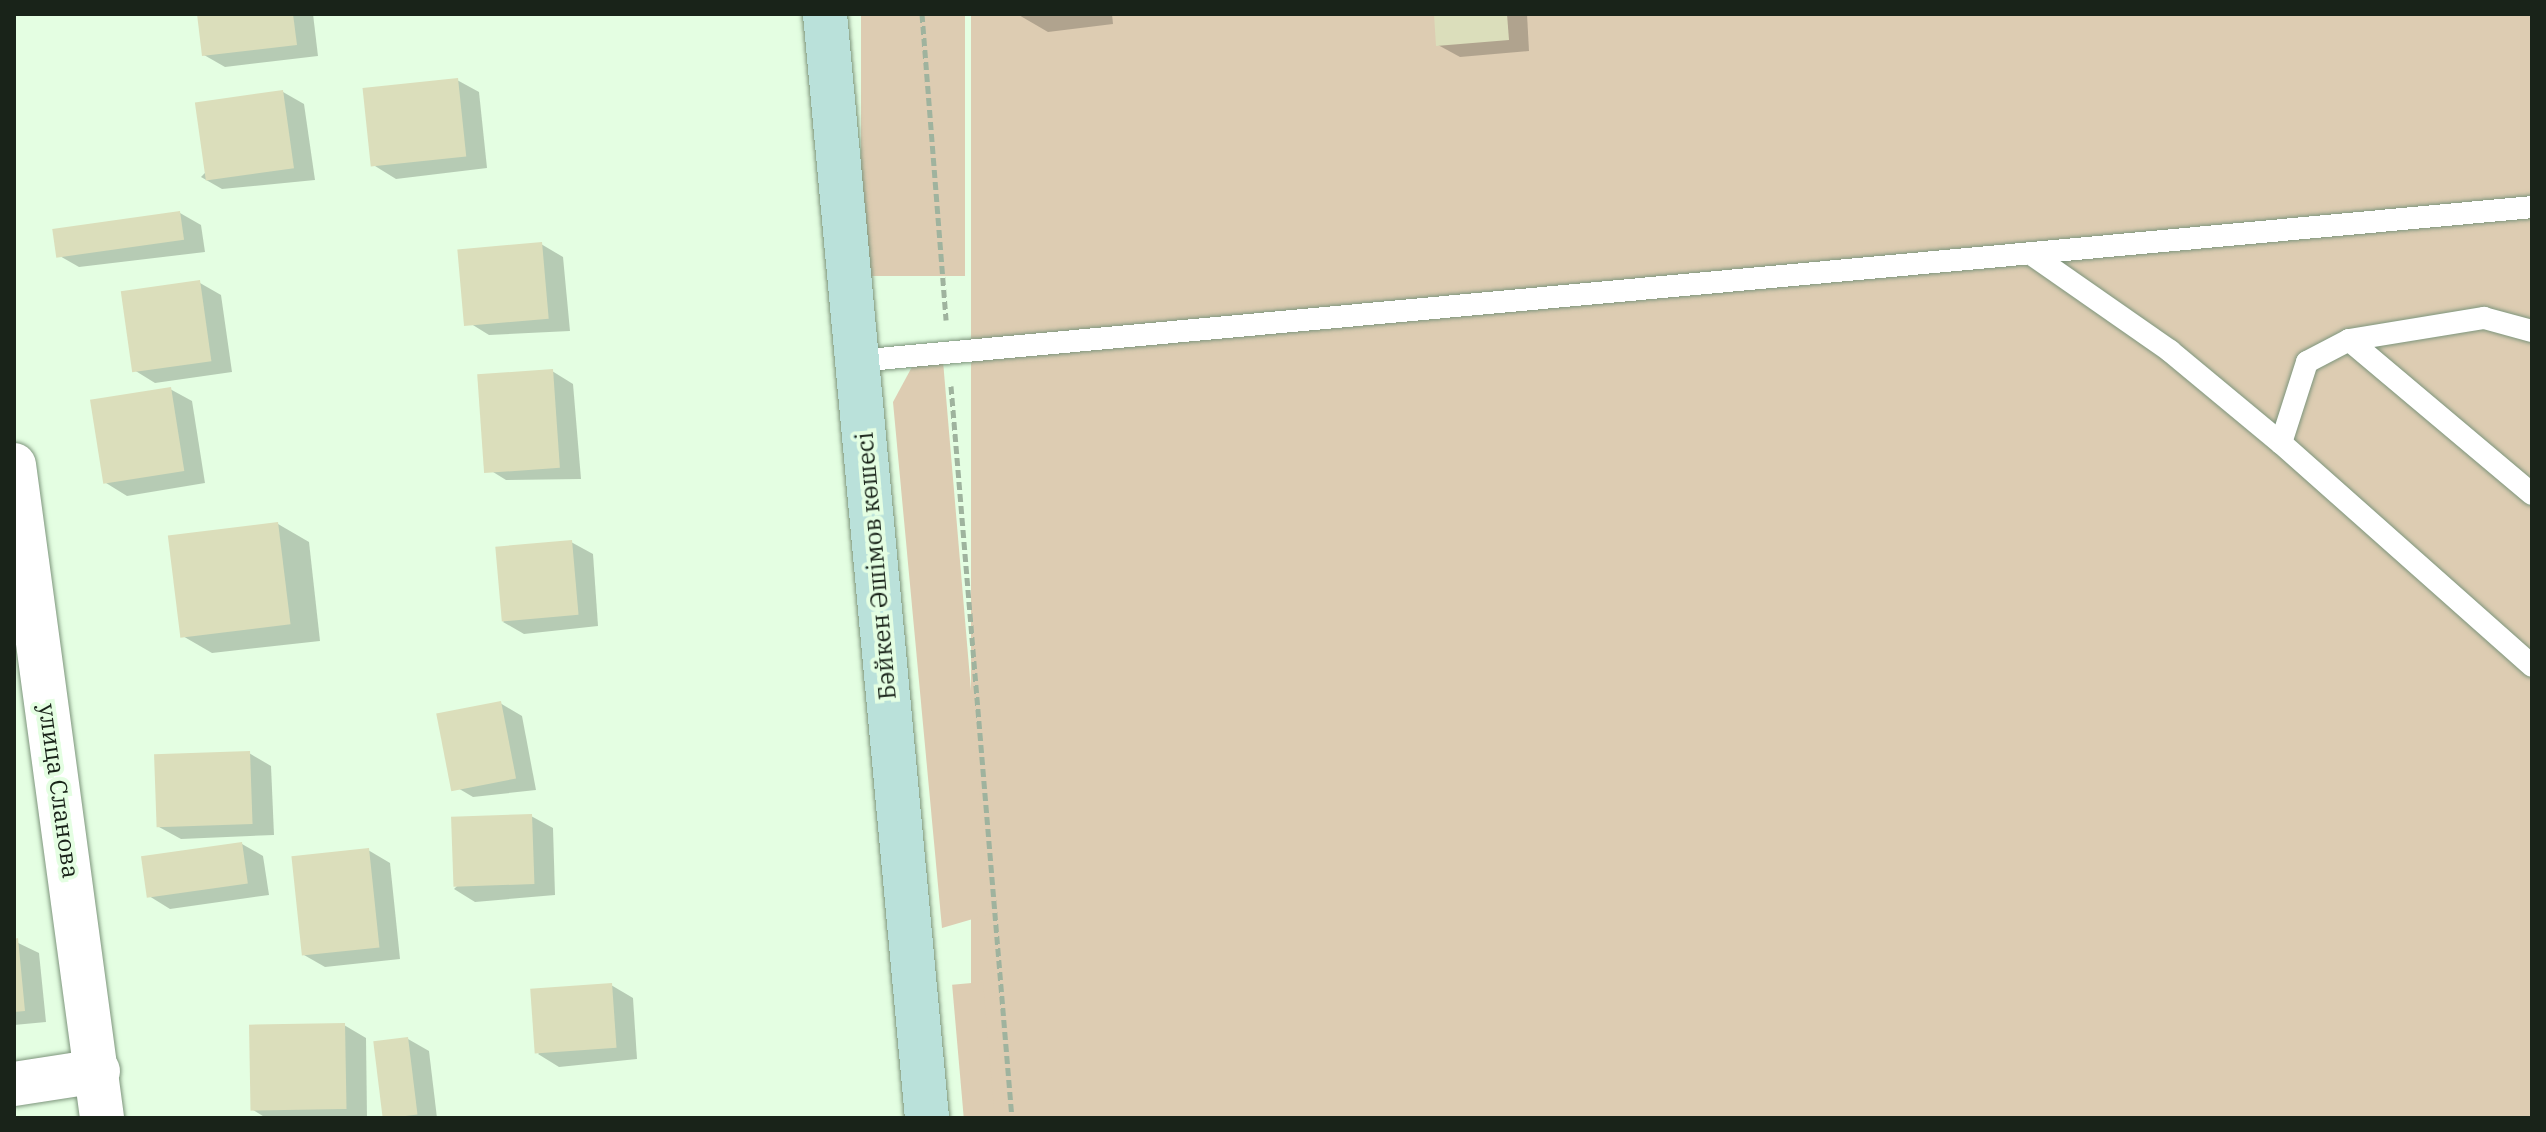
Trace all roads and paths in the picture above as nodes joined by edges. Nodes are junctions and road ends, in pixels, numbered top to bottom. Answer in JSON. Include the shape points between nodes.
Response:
{"nodes":[{"id":1,"x":825,"y":14,"type":"edge"},
{"id":2,"x":922,"y":14,"type":"edge"},
{"id":3,"x":2532,"y":207,"type":"edge"},
{"id":4,"x":2034,"y":256,"type":"junction"},
{"id":5,"x":2532,"y":331,"type":"edge"},
{"id":6,"x":2349,"y":340,"type":"junction"},
{"id":7,"x":949,"y":353,"type":"junction"},
{"id":8,"x":857,"y":361,"type":"junction"},
{"id":9,"x":2281,"y":443,"type":"junction"},
{"id":10,"x":14,"y":465,"type":"edge"},
{"id":11,"x":2532,"y":494,"type":"edge"},
{"id":12,"x":2532,"y":666,"type":"edge"},
{"id":13,"x":98,"y":1071,"type":"junction"},
{"id":14,"x":14,"y":1084,"type":"edge"},
{"id":15,"x":102,"y":1118,"type":"edge"},
{"id":16,"x":927,"y":1118,"type":"edge"},
{"id":17,"x":1012,"y":1118,"type":"edge"}],
"edges":[{"from":1,"to":8,"type":"main road","name":"Бәйкен Әшімов көшесі"},
{"from":2,"to":7,"type":"path"},
{"from":3,"to":4,"type":"lane"},
{"from":4,"to":7,"type":"lane","via":[[1667,283]]},
{"from":4,"to":9,"type":"lane","via":[[2170,351]]},
{"from":5,"to":6,"type":"lane","via":[[2484,318]]},
{"from":6,"to":9,"type":"lane","via":[[2307,362]]},
{"from":6,"to":11,"type":"lane"},
{"from":7,"to":8,"type":"lane"},
{"from":7,"to":17,"type":"path"},
{"from":8,"to":16,"type":"main road","name":"Бәйкен Әшімов көшесі"},
{"from":9,"to":12,"type":"lane"},
{"from":10,"to":13,"type":"street","name":"улица Сланова"},
{"from":13,"to":14,"type":"street"},
{"from":13,"to":15,"type":"street","name":"улица Сланова"}]}
